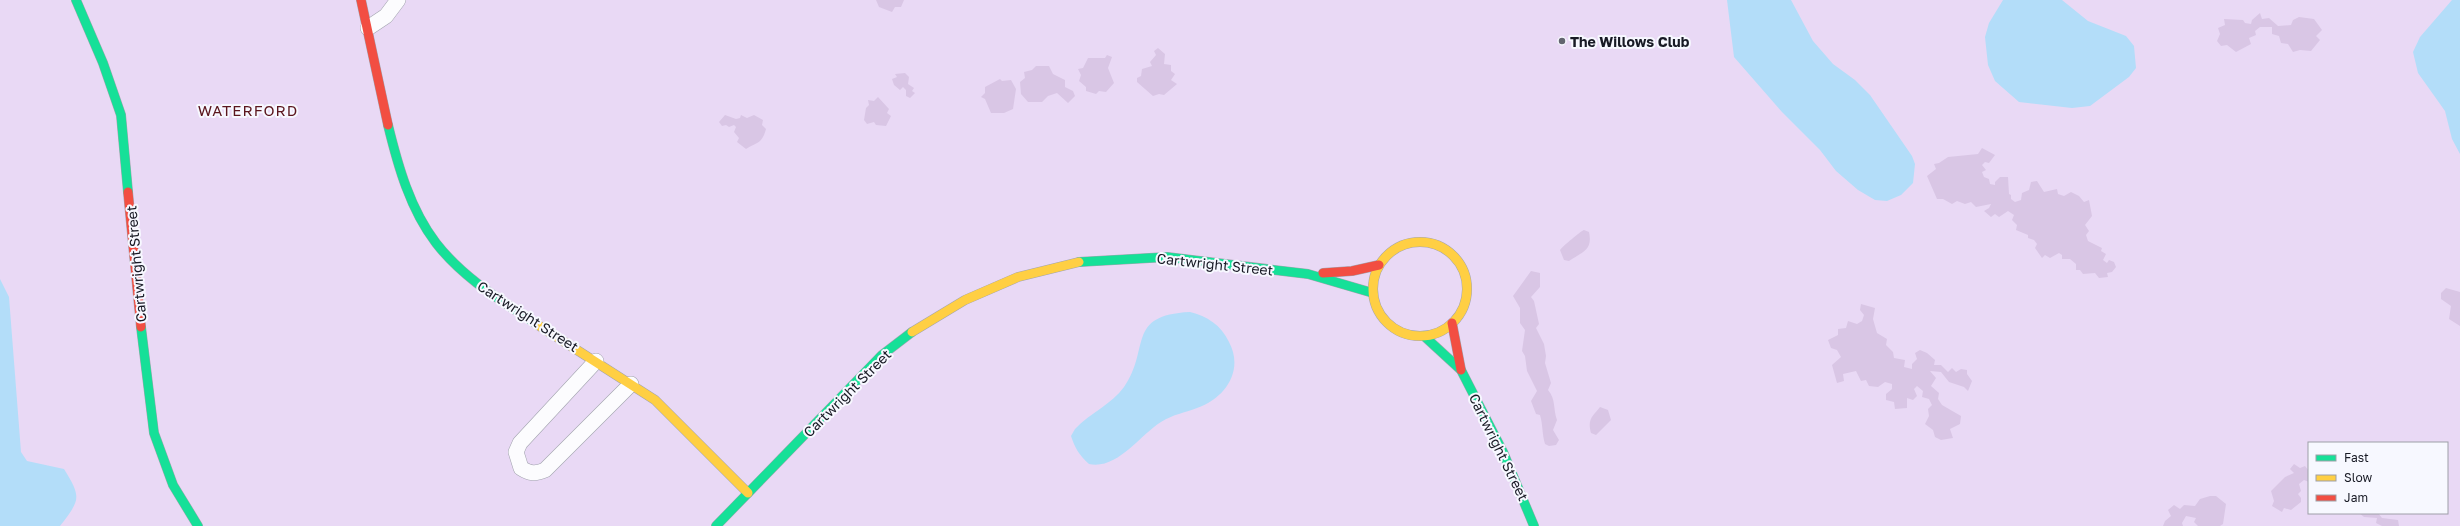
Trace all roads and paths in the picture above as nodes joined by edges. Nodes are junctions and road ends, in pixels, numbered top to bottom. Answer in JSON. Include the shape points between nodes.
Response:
{"nodes":[{"id":1,"x":76,"y":0,"type":"edge"},
{"id":2,"x":361,"y":0,"type":"edge"},
{"id":3,"x":398,"y":0,"type":"edge"},
{"id":4,"x":368,"y":28,"type":"junction"},
{"id":5,"x":1379,"y":265,"type":"junction"},
{"id":6,"x":1308,"y":274,"type":"junction"},
{"id":7,"x":1373,"y":293,"type":"junction"},
{"id":8,"x":1452,"y":323,"type":"junction"},
{"id":9,"x":1424,"y":336,"type":"junction"},
{"id":10,"x":596,"y":361,"type":"junction"},
{"id":11,"x":1461,"y":370,"type":"junction"},
{"id":12,"x":631,"y":384,"type":"junction"},
{"id":13,"x":748,"y":493,"type":"junction"},
{"id":14,"x":198,"y":526,"type":"edge"},
{"id":15,"x":716,"y":526,"type":"edge"},
{"id":16,"x":1534,"y":526,"type":"edge"}],
"edges":[{"from":1,"to":14,"type":"street","name":"Cartwright Street","via":[[103,63],[121,115],[154,433],[173,485]]},
{"from":2,"to":4,"type":"street","name":"Cartwright Street"},
{"from":3,"to":4,"type":"street","via":[[386,16]]},
{"from":4,"to":10,"type":"street","name":"Cartwright Street","via":[[404,181],[418,214],[434,241],[455,264],[495,297]]},
{"from":5,"to":6,"type":"street","name":"Cartwright Street","via":[[1352,271]]},
{"from":5,"to":7,"type":"street"},
{"from":5,"to":8,"type":"street","via":[[1399,246],[1412,242],[1438,245],[1450,252],[1462,268],[1468,287],[1461,313]]},
{"from":6,"to":7,"type":"street","name":"Cartwright Street"},
{"from":6,"to":13,"type":"street","name":"Cartwright Street","via":[[1167,257],[1074,262],[1018,277],[965,300],[923,324],[882,355]]},
{"from":7,"to":9,"type":"street","via":[[1382,316],[1390,325],[1412,335]]},
{"from":8,"to":9,"type":"street","via":[[1439,332]]},
{"from":8,"to":11,"type":"street","name":"Cartwright Street"},
{"from":9,"to":11,"type":"street","name":"Cartwright Street"},
{"from":10,"to":12,"type":"street","name":"Cartwright Street"},
{"from":10,"to":12,"type":"street","via":[[520,443],[516,452],[517,460],[521,468],[528,473],[537,474],[545,470]]},
{"from":11,"to":16,"type":"street","name":"Cartwright Street","via":[[1503,452]]},
{"from":12,"to":13,"type":"street","name":"Cartwright Street","via":[[655,400]]},
{"from":13,"to":15,"type":"street","name":"Cartwright Street"}]}
